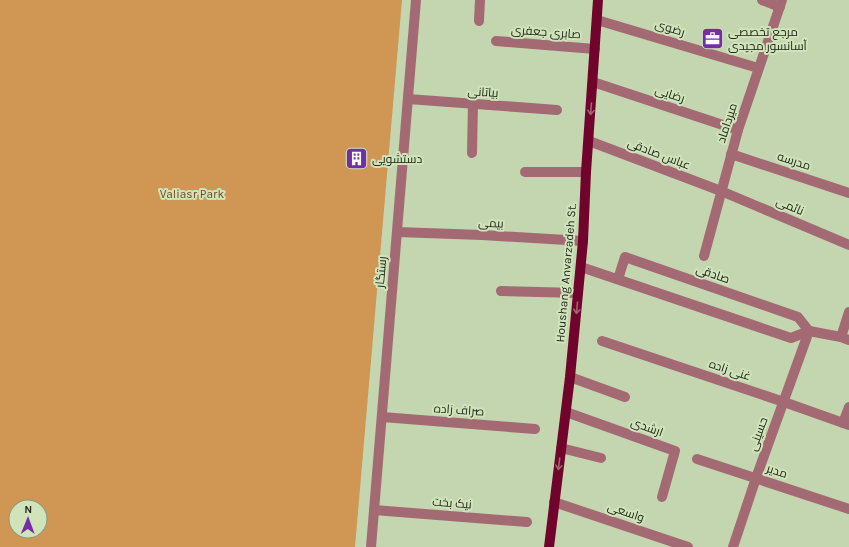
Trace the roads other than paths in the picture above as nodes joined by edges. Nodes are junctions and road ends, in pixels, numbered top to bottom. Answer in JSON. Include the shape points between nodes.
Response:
{"nodes":[{"id":1,"x":416,"y":0,"type":"edge"},
{"id":2,"x":480,"y":0,"type":"edge"},
{"id":3,"x":598,"y":0,"type":"edge"},
{"id":4,"x":762,"y":0,"type":"edge"},
{"id":5,"x":781,"y":4,"type":"edge"},
{"id":6,"x":597,"y":20,"type":"junction"},
{"id":7,"x":479,"y":21,"type":"dead end"},
{"id":8,"x":496,"y":41,"type":"dead end"},
{"id":9,"x":595,"y":48,"type":"junction"},
{"id":10,"x":758,"y":68,"type":"junction"},
{"id":11,"x":593,"y":82,"type":"junction"},
{"id":12,"x":408,"y":99,"type":"junction"},
{"id":13,"x":473,"y":104,"type":"junction"},
{"id":14,"x":557,"y":110,"type":"dead end"},
{"id":15,"x":738,"y":130,"type":"junction"},
{"id":16,"x":589,"y":141,"type":"junction"},
{"id":17,"x":472,"y":153,"type":"dead end"},
{"id":18,"x":731,"y":154,"type":"junction"},
{"id":19,"x":525,"y":172,"type":"dead end"},
{"id":20,"x":586,"y":172,"type":"junction"},
{"id":21,"x":721,"y":191,"type":"junction"},
{"id":22,"x":849,"y":193,"type":"edge"},
{"id":23,"x":397,"y":232,"type":"junction"},
{"id":24,"x":583,"y":241,"type":"junction"},
{"id":25,"x":849,"y":246,"type":"edge"},
{"id":26,"x":704,"y":256,"type":"dead end"},
{"id":27,"x":581,"y":267,"type":"junction"},
{"id":28,"x":618,"y":279,"type":"junction"},
{"id":29,"x":501,"y":290,"type":"dead end"},
{"id":30,"x":578,"y":293,"type":"junction"},
{"id":31,"x":849,"y":312,"type":"edge"},
{"id":32,"x":809,"y":331,"type":"junction"},
{"id":33,"x":845,"y":338,"type":"edge"},
{"id":34,"x":602,"y":341,"type":"dead end"},
{"id":35,"x":570,"y":377,"type":"junction"},
{"id":36,"x":625,"y":397,"type":"dead end"},
{"id":37,"x":784,"y":402,"type":"junction"},
{"id":38,"x":849,"y":407,"type":"edge"},
{"id":39,"x":566,"y":412,"type":"junction"},
{"id":40,"x":382,"y":417,"type":"junction"},
{"id":41,"x":846,"y":424,"type":"edge"},
{"id":42,"x":535,"y":429,"type":"dead end"},
{"id":43,"x":561,"y":448,"type":"junction"},
{"id":44,"x":601,"y":458,"type":"dead end"},
{"id":45,"x":697,"y":459,"type":"dead end"},
{"id":46,"x":756,"y":478,"type":"junction"},
{"id":47,"x":662,"y":497,"type":"dead end"},
{"id":48,"x":554,"y":502,"type":"junction"},
{"id":49,"x":849,"y":508,"type":"edge"},
{"id":50,"x":374,"y":510,"type":"junction"},
{"id":51,"x":527,"y":522,"type":"dead end"},
{"id":52,"x":371,"y":547,"type":"edge"},
{"id":53,"x":548,"y":547,"type":"edge"},
{"id":54,"x":688,"y":547,"type":"edge"},
{"id":55,"x":733,"y":547,"type":"edge"}],
"edges":[{"from":1,"to":12,"type":"street","name":"رستگار"},
{"from":2,"to":7,"type":"street"},
{"from":3,"to":6,"type":"main road","name":"Houshang Anvarzadeh St."},
{"from":4,"to":5,"type":"street"},
{"from":5,"to":10,"type":"street","name":"میرداماد"},
{"from":6,"to":9,"type":"main road","name":"Houshang Anvarzadeh St."},
{"from":6,"to":10,"type":"street","name":"رضوی"},
{"from":8,"to":9,"type":"street","name":"صابری جعفری"},
{"from":9,"to":11,"type":"main road","name":"Houshang Anvarzadeh St."},
{"from":10,"to":15,"type":"street","name":"میرداماد"},
{"from":11,"to":15,"type":"street","name":"رضایی"},
{"from":11,"to":16,"type":"main road","name":"Houshang Anvarzadeh St.","one_way":true},
{"from":12,"to":13,"type":"street","name":"بیاتانی"},
{"from":12,"to":23,"type":"street","name":"رستگار"},
{"from":13,"to":14,"type":"street","name":"بیاتانی"},
{"from":13,"to":17,"type":"street"},
{"from":15,"to":18,"type":"street","name":"میرداماد"},
{"from":16,"to":20,"type":"main road","name":"Houshang Anvarzadeh St."},
{"from":16,"to":21,"type":"street","name":"عباس صادقی"},
{"from":18,"to":21,"type":"street","name":"میرداماد"},
{"from":18,"to":22,"type":"street","name":"مدرسه"},
{"from":19,"to":20,"type":"street"},
{"from":20,"to":24,"type":"main road","name":"Houshang Anvarzadeh St."},
{"from":21,"to":25,"type":"street","name":"نائمی"},
{"from":21,"to":26,"type":"street","name":"میرداماد"},
{"from":23,"to":24,"type":"street","name":"بیمی"},
{"from":23,"to":40,"type":"street","name":"رستگار"},
{"from":24,"to":27,"type":"main road","name":"Houshang Anvarzadeh St."},
{"from":27,"to":28,"type":"street"},
{"from":27,"to":30,"type":"main road","name":"Houshang Anvarzadeh St."},
{"from":28,"to":32,"type":"street","via":[[791,338]]},
{"from":28,"to":32,"type":"street","name":"صادقی","via":[[624,257],[798,317]]},
{"from":29,"to":30,"type":"street"},
{"from":30,"to":35,"type":"main road","name":"Houshang Anvarzadeh St.","one_way":true},
{"from":31,"to":33,"type":"street"},
{"from":32,"to":33,"type":"street"},
{"from":32,"to":37,"type":"street","name":"حسینی"},
{"from":34,"to":37,"type":"street","name":"غنی زاده"},
{"from":35,"to":36,"type":"street"},
{"from":35,"to":39,"type":"main road","name":"Houshang Anvarzadeh St."},
{"from":37,"to":41,"type":"street","name":"غنی زاده"},
{"from":37,"to":46,"type":"street","name":"حسینی"},
{"from":38,"to":41,"type":"street"},
{"from":39,"to":43,"type":"main road","name":"Houshang Anvarzadeh St."},
{"from":39,"to":47,"type":"street","name":"ارشدی","via":[[675,451]]},
{"from":40,"to":42,"type":"street","name":"صراف زاده"},
{"from":40,"to":50,"type":"street","name":"رستگار"},
{"from":43,"to":44,"type":"street"},
{"from":43,"to":48,"type":"main road","name":"Houshang Anvarzadeh St.","one_way":true},
{"from":45,"to":46,"type":"street","name":"مدیر"},
{"from":46,"to":49,"type":"street","name":"مدیر"},
{"from":46,"to":55,"type":"street","name":"حسینی"},
{"from":48,"to":53,"type":"main road","name":"Houshang Anvarzadeh St."},
{"from":48,"to":54,"type":"street","name":"واسعی"},
{"from":50,"to":51,"type":"street","name":"نیک بخت"},
{"from":50,"to":52,"type":"street","name":"رستگار"}]}
